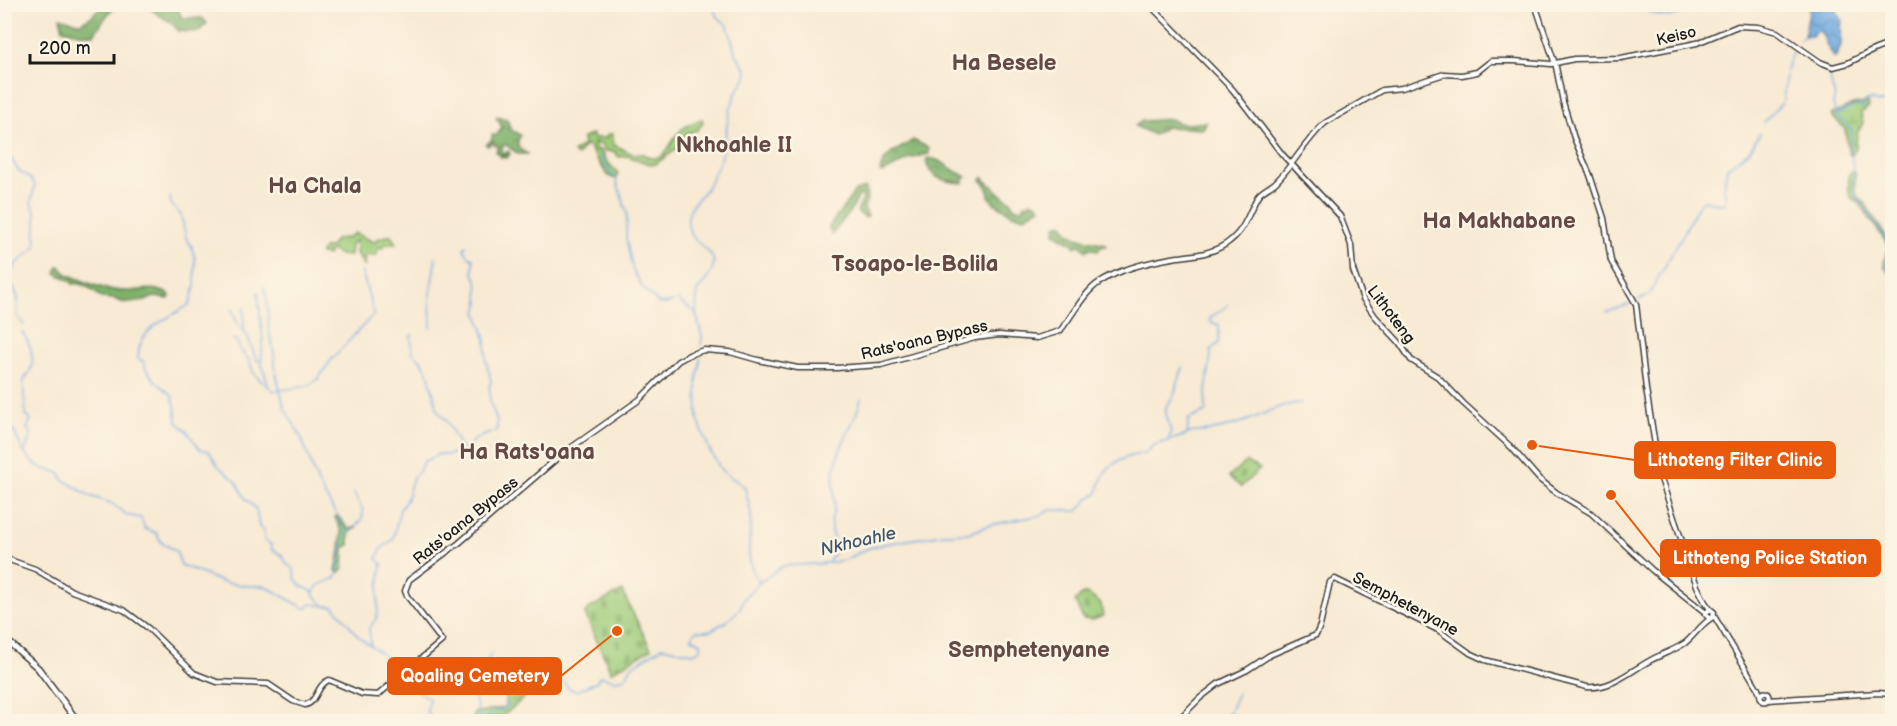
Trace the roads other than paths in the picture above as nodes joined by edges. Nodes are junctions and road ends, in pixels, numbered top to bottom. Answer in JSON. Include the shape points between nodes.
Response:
{"nodes":[{"id":1,"x":1149,"y":4,"type":"edge"},
{"id":2,"x":1535,"y":4,"type":"edge"},
{"id":3,"x":1893,"y":43,"type":"edge"},
{"id":4,"x":1555,"y":63,"type":"junction"},
{"id":5,"x":1291,"y":165,"type":"junction"},
{"id":6,"x":4,"y":558,"type":"edge"},
{"id":7,"x":1705,"y":602,"type":"junction"},
{"id":8,"x":1709,"y":616,"type":"junction"},
{"id":9,"x":4,"y":638,"type":"edge"},
{"id":10,"x":1893,"y":694,"type":"edge"},
{"id":11,"x":78,"y":722,"type":"edge"},
{"id":12,"x":1176,"y":722,"type":"edge"}],
"edges":[{"from":1,"to":5,"type":"main road","name":"Lithoteng","via":[[1233,90]]},
{"from":2,"to":4,"type":"main road"},
{"from":3,"to":4,"type":"main road","name":"Keiso","via":[[1833,67],[1777,32],[1738,26],[1683,46],[1622,58]]},
{"from":4,"to":5,"type":"main road","via":[[1491,61],[1477,72],[1444,74],[1402,88],[1382,90],[1325,123]]},
{"from":4,"to":7,"type":"main road","via":[[1568,121],[1604,218],[1611,261],[1636,304],[1660,476]]},
{"from":5,"to":6,"type":"main road","name":"Rats'oana Bypass","via":[[1259,194],[1244,226],[1225,244],[1204,255],[1176,257],[1102,280],[1090,289],[1059,331],[1052,334],[1036,338],[985,336],[881,364],[836,369],[798,368],[713,350],[683,357],[639,400],[561,454],[459,543],[409,580],[407,596],[442,640],[378,695],[368,696],[329,680],[305,705],[268,684],[204,678],[124,610],[72,591],[35,569]]},
{"from":5,"to":8,"type":"main road","name":"Lithoteng","via":[[1340,216],[1363,299],[1412,360],[1438,377],[1539,479],[1591,513]]},
{"from":7,"to":8,"type":"main road"},
{"from":7,"to":8,"type":"main road","via":[[1711,609]]},
{"from":8,"to":10,"type":"main road","name":"Lithoteng","via":[[1765,696]]},
{"from":8,"to":12,"type":"main road","name":"Semphetenyane","via":[[1685,643],[1622,678],[1587,687],[1485,660],[1438,630],[1335,579],[1330,582],[1316,635],[1218,684]]},
{"from":9,"to":11,"type":"main road","via":[[38,668]]}]}
